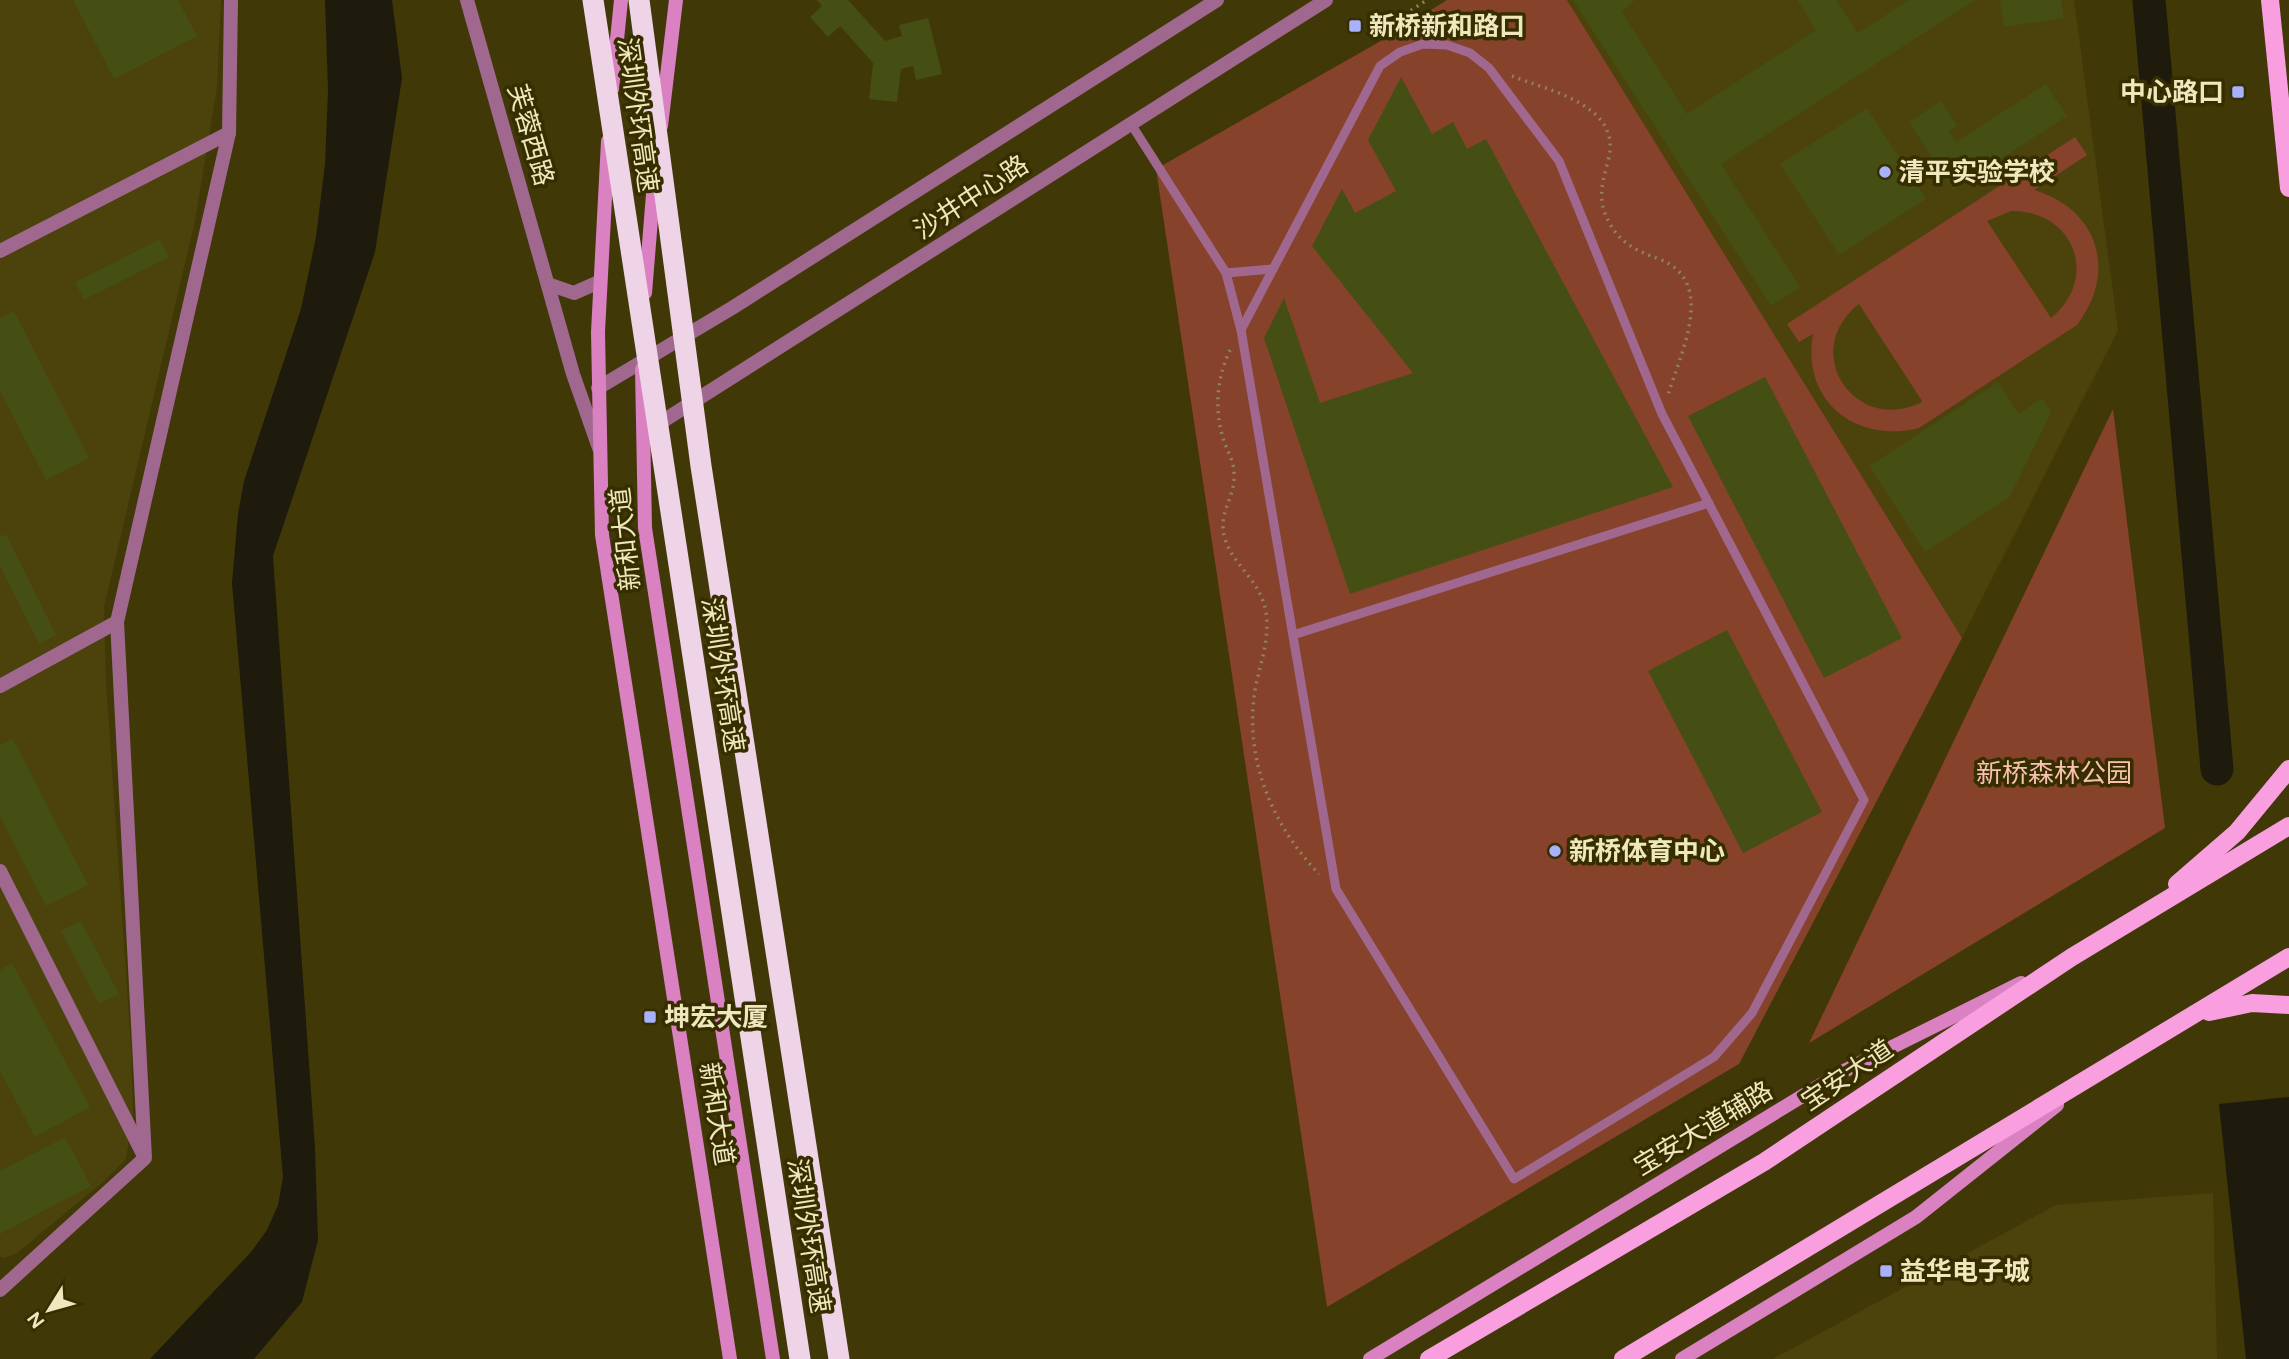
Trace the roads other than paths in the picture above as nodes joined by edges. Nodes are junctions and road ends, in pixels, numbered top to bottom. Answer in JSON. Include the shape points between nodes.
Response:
{"nodes":[{"id":1,"x":231,"y":0,"type":"edge"},
{"id":2,"x":467,"y":0,"type":"edge"},
{"id":3,"x":593,"y":0,"type":"edge"},
{"id":4,"x":621,"y":0,"type":"edge"},
{"id":5,"x":639,"y":0,"type":"edge"},
{"id":6,"x":676,"y":0,"type":"edge"},
{"id":7,"x":1217,"y":0,"type":"edge"},
{"id":8,"x":1326,"y":0,"type":"edge"},
{"id":9,"x":2270,"y":0,"type":"edge"},
{"id":10,"x":1132,"y":124,"type":"junction"},
{"id":11,"x":229,"y":134,"type":"junction"},
{"id":12,"x":2289,"y":188,"type":"edge"},
{"id":13,"x":0,"y":251,"type":"edge"},
{"id":14,"x":1273,"y":269,"type":"junction"},
{"id":15,"x":1226,"y":273,"type":"junction"},
{"id":16,"x":599,"y":282,"type":"junction"},
{"id":17,"x":548,"y":284,"type":"junction"},
{"id":18,"x":1241,"y":330,"type":"junction"},
{"id":19,"x":642,"y":362,"type":"junction"},
{"id":20,"x":598,"y":388,"type":"junction"},
{"id":21,"x":642,"y":434,"type":"junction"},
{"id":22,"x":599,"y":450,"type":"junction"},
{"id":23,"x":1709,"y":503,"type":"junction"},
{"id":24,"x":117,"y":622,"type":"junction"},
{"id":25,"x":1293,"y":635,"type":"junction"},
{"id":26,"x":0,"y":685,"type":"edge"},
{"id":27,"x":2289,"y":769,"type":"edge"},
{"id":28,"x":2289,"y":826,"type":"edge"},
{"id":29,"x":0,"y":871,"type":"edge"},
{"id":30,"x":2142,"y":915,"type":"junction"},
{"id":31,"x":2072,"y":957,"type":"junction"},
{"id":32,"x":2289,"y":957,"type":"edge"},
{"id":33,"x":2289,"y":1005,"type":"edge"},
{"id":34,"x":2189,"y":1018,"type":"junction"},
{"id":35,"x":2093,"y":1076,"type":"junction"},
{"id":36,"x":145,"y":1158,"type":"junction"},
{"id":37,"x":0,"y":1290,"type":"edge"},
{"id":38,"x":730,"y":1359,"type":"edge"},
{"id":39,"x":773,"y":1359,"type":"edge"},
{"id":40,"x":800,"y":1359,"type":"edge"},
{"id":41,"x":839,"y":1359,"type":"edge"},
{"id":42,"x":1370,"y":1359,"type":"edge"},
{"id":43,"x":1429,"y":1359,"type":"edge"},
{"id":44,"x":1623,"y":1359,"type":"edge"},
{"id":45,"x":1682,"y":1359,"type":"edge"}],
"edges":[{"from":1,"to":11,"type":"street"},
{"from":2,"to":17,"type":"street","name":"芙蓉西路"},
{"from":3,"to":40,"type":"highway","name":"深圳外环高速","bridge":true},
{"from":4,"to":16,"type":"main road","name":"新和大道"},
{"from":5,"to":41,"type":"highway","name":"深圳外环高速","bridge":true,"via":[[701,466]]},
{"from":6,"to":19,"type":"main road","name":"新和大道","via":[[652,200]]},
{"from":7,"to":19,"type":"street","name":"沙井中心路"},
{"from":8,"to":10,"type":"street","name":"沙井中心路"},
{"from":9,"to":12,"type":"main road"},
{"from":10,"to":15,"type":"lane"},
{"from":10,"to":21,"type":"street","name":"沙井中心路"},
{"from":11,"to":13,"type":"street"},
{"from":11,"to":24,"type":"street"},
{"from":14,"to":15,"type":"lane"},
{"from":14,"to":18,"type":"lane"},
{"from":14,"to":23,"type":"lane","via":[[1380,66],[1423,44],[1470,52],[1489,68],[1559,161],[1662,414]]},
{"from":15,"to":18,"type":"lane"},
{"from":16,"to":17,"type":"street","via":[[574,293]]},
{"from":16,"to":20,"type":"main road","name":"新和大道"},
{"from":17,"to":22,"type":"street","name":"芙蓉西路"},
{"from":18,"to":25,"type":"lane"},
{"from":19,"to":20,"type":"street","name":"沙井中心路"},
{"from":19,"to":21,"type":"main road","name":"新和大道"},
{"from":20,"to":22,"type":"main road","name":"新和大道"},
{"from":21,"to":39,"type":"main road","name":"新和大道","via":[[646,528]]},
{"from":22,"to":38,"type":"main road","name":"新和大道","via":[[603,534]]},
{"from":23,"to":25,"type":"lane"},
{"from":23,"to":25,"type":"lane","via":[[1864,800],[1752,1013],[1714,1057],[1514,1180],[1336,889]]},
{"from":24,"to":26,"type":"street"},
{"from":24,"to":36,"type":"street"},
{"from":27,"to":30,"type":"main road","via":[[2237,832]]},
{"from":28,"to":30,"type":"main road","name":"宝安大道"},
{"from":29,"to":36,"type":"street"},
{"from":30,"to":31,"type":"main road","name":"宝安大道"},
{"from":31,"to":42,"type":"main road","name":"宝安大道辅路","via":[[1842,1072]]},
{"from":31,"to":43,"type":"main road","name":"宝安大道","via":[[1764,1162]]},
{"from":32,"to":34,"type":"main road"},
{"from":33,"to":34,"type":"main road","via":[[2252,1003]]},
{"from":34,"to":35,"type":"main road"},
{"from":35,"to":44,"type":"main road"},
{"from":35,"to":45,"type":"main road","via":[[1916,1217]]},
{"from":36,"to":37,"type":"street"}]}
